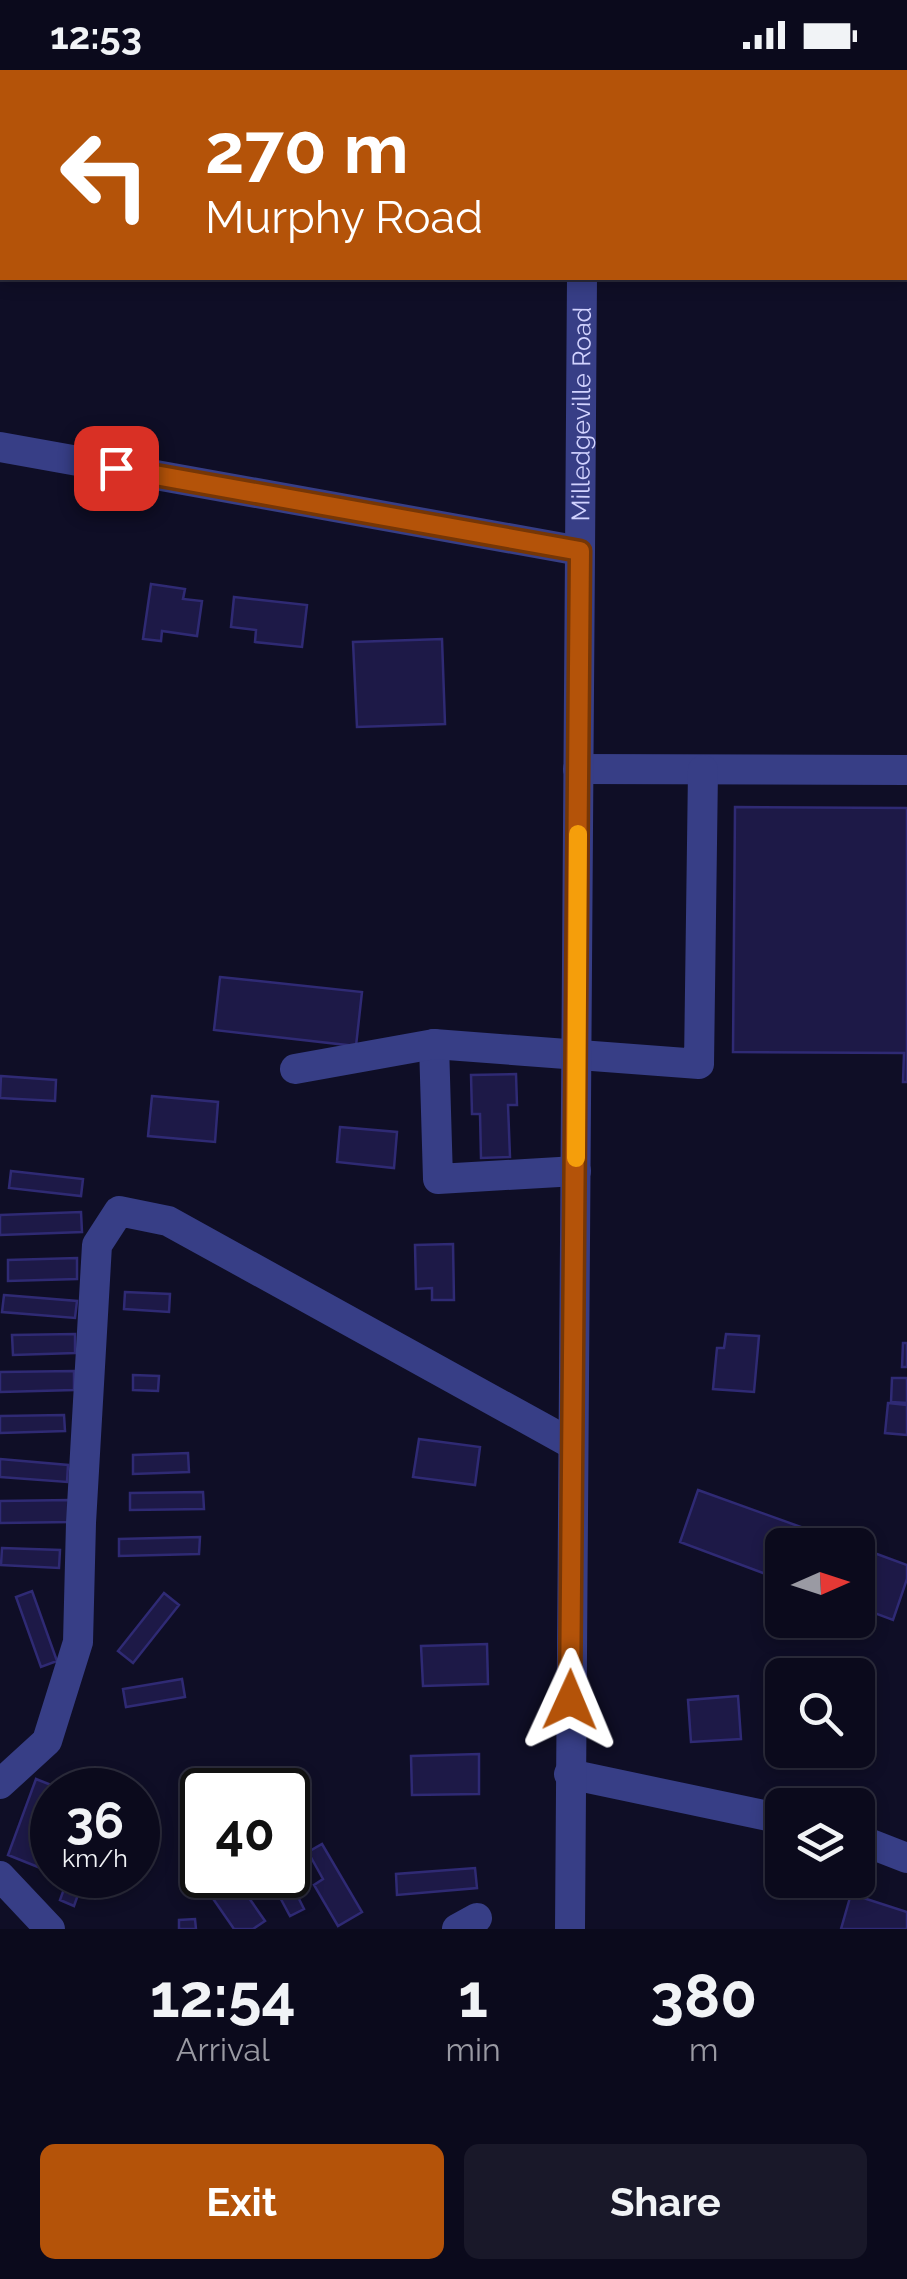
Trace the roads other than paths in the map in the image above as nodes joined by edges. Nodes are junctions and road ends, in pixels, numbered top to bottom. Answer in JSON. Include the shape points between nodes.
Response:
{"nodes":[{"id":1,"x":582,"y":280,"type":"edge"},
{"id":2,"x":0,"y":447,"type":"edge"},
{"id":3,"x":580,"y":551,"type":"junction"},
{"id":4,"x":578,"y":769,"type":"junction"},
{"id":5,"x":703,"y":770,"type":"junction"},
{"id":6,"x":907,"y":770,"type":"edge"},
{"id":7,"x":434,"y":1044,"type":"junction"},
{"id":8,"x":577,"y":1054,"type":"junction"},
{"id":9,"x":295,"y":1069,"type":"dead end"},
{"id":10,"x":576,"y":1171,"type":"junction"},
{"id":11,"x":572,"y":1444,"type":"junction"},
{"id":12,"x":569,"y":1774,"type":"junction"},
{"id":13,"x":0,"y":1784,"type":"edge"},
{"id":14,"x":765,"y":1815,"type":"edge"},
{"id":15,"x":875,"y":1845,"type":"edge"},
{"id":16,"x":907,"y":1858,"type":"edge"},
{"id":17,"x":0,"y":1876,"type":"edge"},
{"id":18,"x":50,"y":1929,"type":"edge"},
{"id":19,"x":570,"y":1929,"type":"edge"}],
"edges":[{"from":1,"to":3,"type":"street","name":"Milledgeville Road"},
{"from":2,"to":3,"type":"street"},
{"from":3,"to":4,"type":"street","name":"Milledgeville Road"},
{"from":4,"to":5,"type":"street"},
{"from":4,"to":8,"type":"street","name":"Milledgeville Road"},
{"from":5,"to":6,"type":"street"},
{"from":5,"to":8,"type":"street","via":[[700,1064]]},
{"from":7,"to":8,"type":"street"},
{"from":7,"to":9,"type":"street"},
{"from":7,"to":10,"type":"street","via":[[438,1179]]},
{"from":8,"to":10,"type":"street","name":"Milledgeville Road"},
{"from":10,"to":11,"type":"street","name":"Milledgeville Road"},
{"from":11,"to":12,"type":"street","name":"Milledgeville Road"},
{"from":11,"to":13,"type":"street","via":[[168,1221],[118,1211],[98,1245],[78,1642],[46,1741]]},
{"from":12,"to":14,"type":"street"},
{"from":12,"to":19,"type":"street","name":"Milledgeville Road"},
{"from":15,"to":16,"type":"street"},
{"from":17,"to":18,"type":"street"}]}
